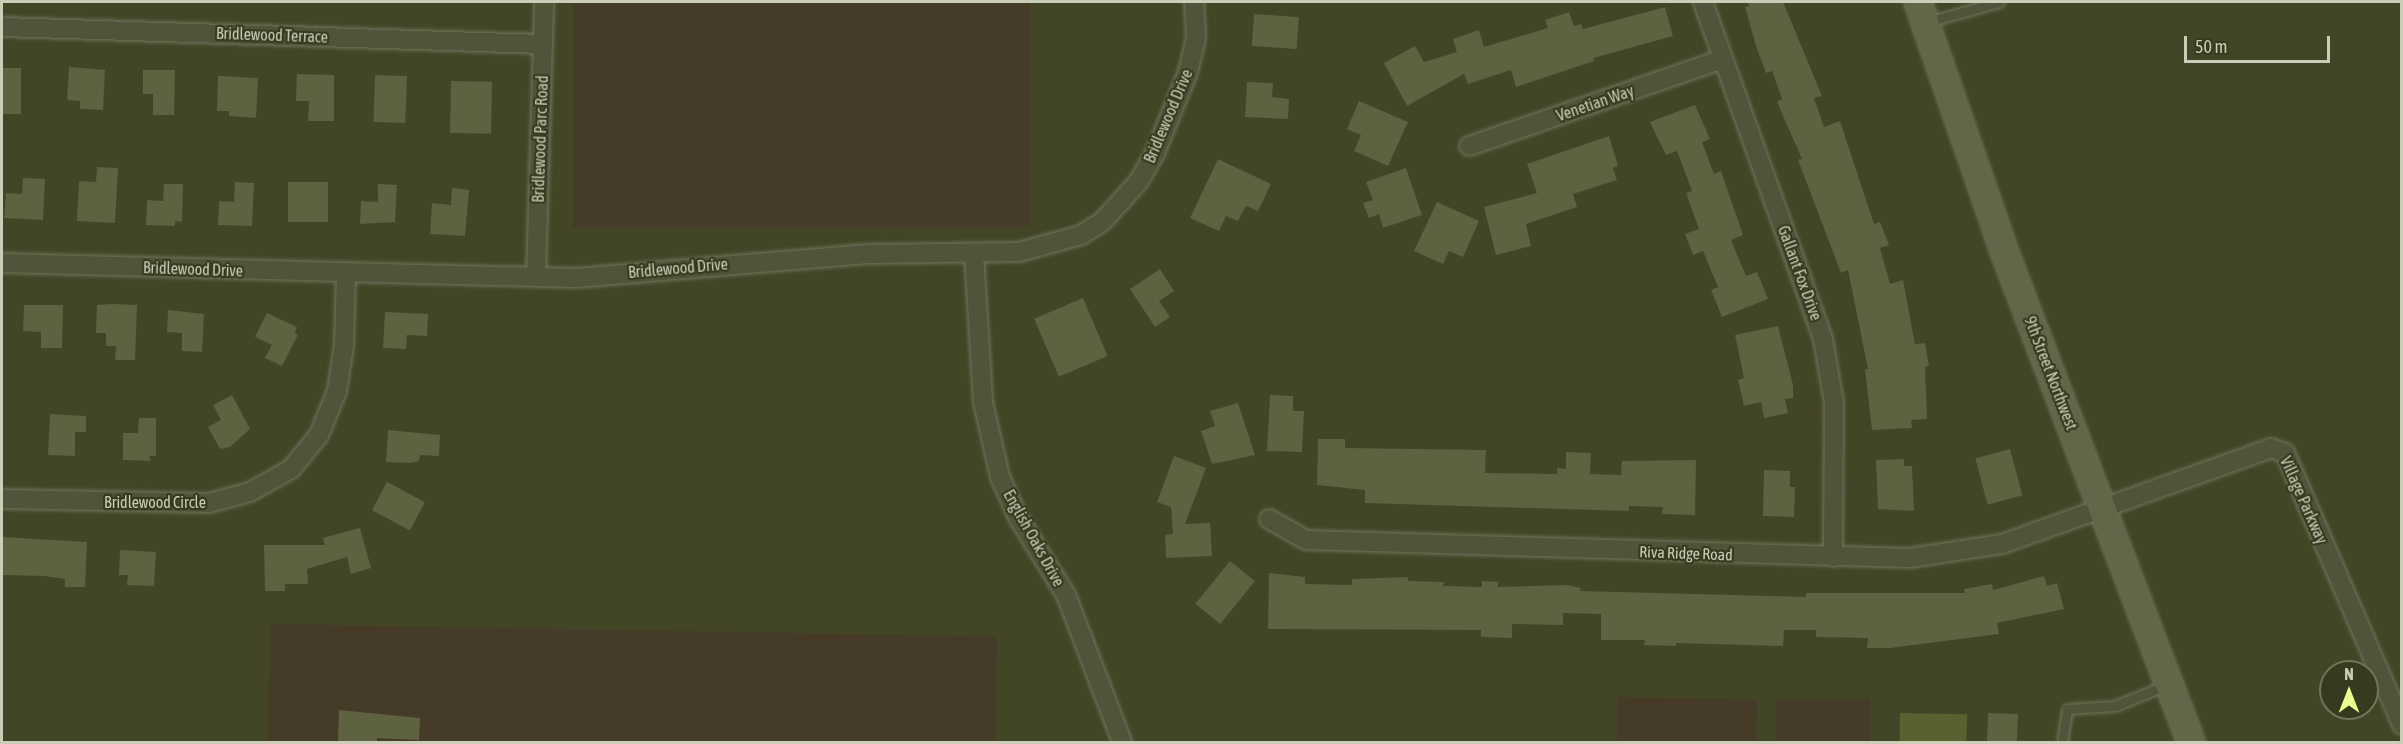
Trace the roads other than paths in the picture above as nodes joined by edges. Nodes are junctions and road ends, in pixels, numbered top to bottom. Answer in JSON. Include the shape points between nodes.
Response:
{"nodes":[{"id":1,"x":544,"y":2,"type":"edge"},
{"id":2,"x":1194,"y":2,"type":"edge"},
{"id":3,"x":1703,"y":2,"type":"edge"},
{"id":4,"x":2000,"y":2,"type":"edge"},
{"id":5,"x":1921,"y":12,"type":"edge"},
{"id":6,"x":2,"y":27,"type":"edge"},
{"id":7,"x":543,"y":44,"type":"junction"},
{"id":8,"x":1720,"y":60,"type":"junction"},
{"id":9,"x":1470,"y":146,"type":"dead end"},
{"id":10,"x":974,"y":254,"type":"junction"},
{"id":11,"x":2,"y":263,"type":"edge"},
{"id":12,"x":346,"y":273,"type":"junction"},
{"id":13,"x":536,"y":277,"type":"junction"},
{"id":14,"x":2,"y":499,"type":"edge"},
{"id":15,"x":2102,"y":507,"type":"junction"},
{"id":16,"x":1269,"y":519,"type":"dead end"},
{"id":17,"x":1833,"y":557,"type":"junction"},
{"id":18,"x":2169,"y":684,"type":"junction"},
{"id":19,"x":2402,"y":725,"type":"edge"},
{"id":20,"x":1122,"y":742,"type":"edge"},
{"id":21,"x":2062,"y":742,"type":"edge"},
{"id":22,"x":2191,"y":742,"type":"edge"}],
"edges":[{"from":1,"to":7,"type":"street","name":"Bridlewood Parc Road"},
{"from":2,"to":10,"type":"street","name":"Bridlewood Drive","via":[[1196,37],[1188,72],[1155,153],[1123,202],[1081,235],[1019,252]]},
{"from":3,"to":8,"type":"street","name":"Gallant Fox Drive"},
{"from":4,"to":5,"type":"lane"},
{"from":5,"to":15,"type":"street","name":"9th Street Northwest","via":[[2003,248]]},
{"from":6,"to":7,"type":"street","name":"Bridlewood Terrace"},
{"from":7,"to":13,"type":"street","name":"Bridlewood Parc Road"},
{"from":8,"to":9,"type":"street","name":"Venetian Way"},
{"from":8,"to":17,"type":"street","name":"Gallant Fox Drive","via":[[1823,339],[1834,403]]},
{"from":10,"to":13,"type":"street","name":"Bridlewood Drive","via":[[871,254],[576,278]]},
{"from":10,"to":20,"type":"street","name":"English Oaks Drive","via":[[983,402],[1000,477],[1019,519],[1066,595]]},
{"from":11,"to":12,"type":"street","name":"Bridlewood Drive"},
{"from":12,"to":13,"type":"street","name":"Bridlewood Drive"},
{"from":12,"to":14,"type":"street","name":"Bridlewood Circle","via":[[344,345],[334,400],[319,435],[291,469],[241,495],[209,503]]},
{"from":15,"to":17,"type":"street","name":"Riva Ridge Road","via":[[2058,526],[1973,551],[1910,558]]},
{"from":15,"to":18,"type":"street","name":"9th Street Northwest"},
{"from":15,"to":19,"type":"street","name":"Village Parkway","via":[[2253,452],[2280,450]]},
{"from":16,"to":17,"type":"street","name":"Riva Ridge Road","via":[[1306,540]]},
{"from":18,"to":21,"type":"lane","via":[[2115,705],[2067,709]]},
{"from":18,"to":22,"type":"street","name":"9th Street Northwest"}]}
